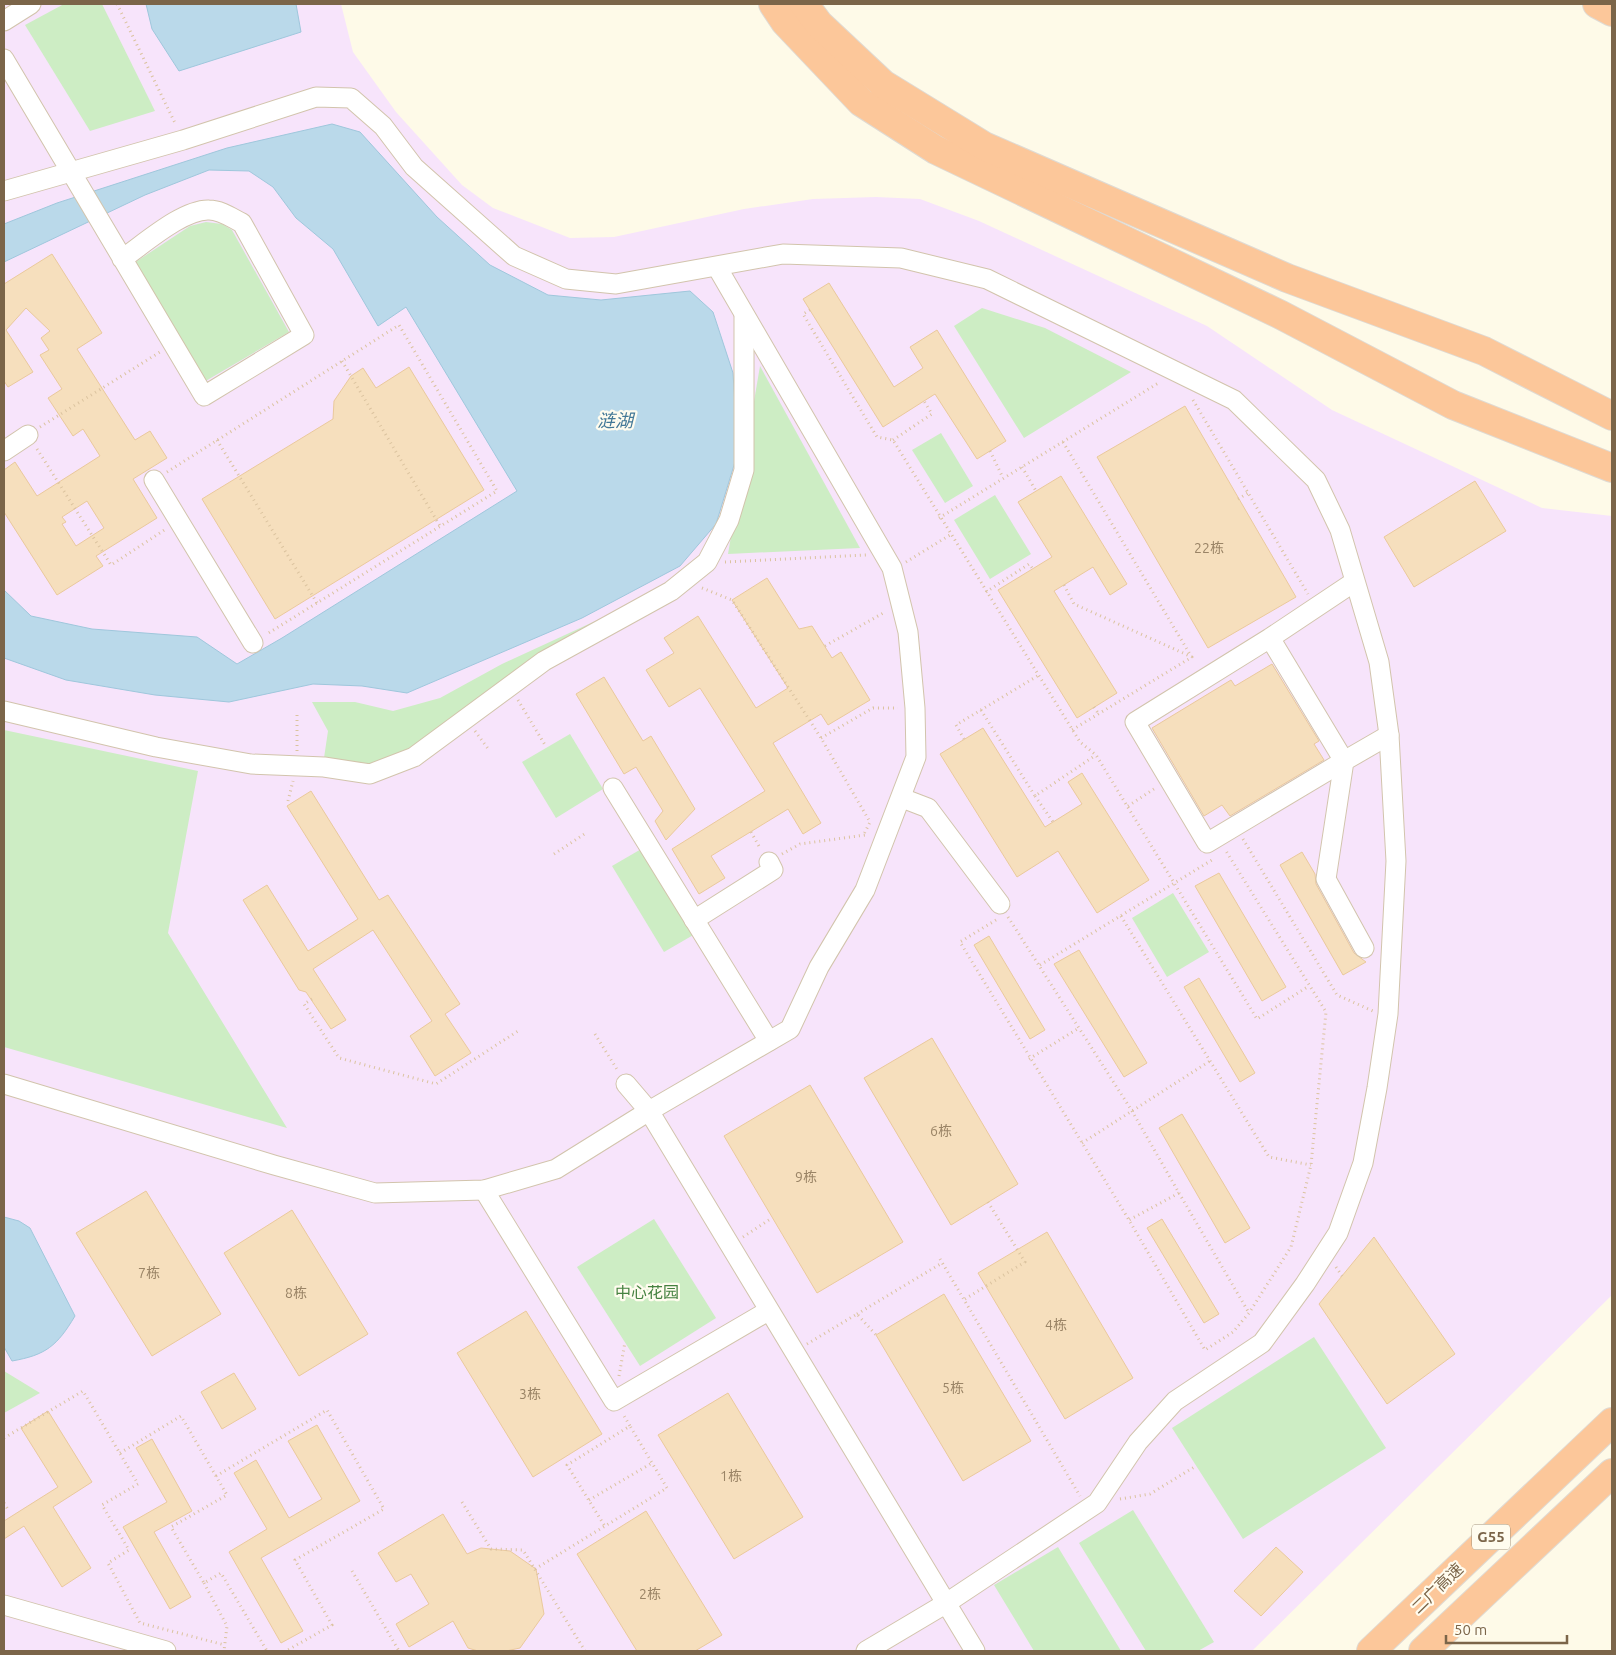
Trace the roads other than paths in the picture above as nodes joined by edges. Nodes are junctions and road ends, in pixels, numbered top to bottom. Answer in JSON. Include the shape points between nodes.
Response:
{"nodes":[{"id":1,"x":31,"y":4,"type":"edge"},
{"id":2,"x":773,"y":4,"type":"edge"},
{"id":3,"x":804,"y":4,"type":"edge"},
{"id":4,"x":1597,"y":4,"type":"edge"},
{"id":5,"x":1612,"y":12,"type":"edge"},
{"id":6,"x":4,"y":20,"type":"edge"},
{"id":7,"x":4,"y":59,"type":"edge"},
{"id":8,"x":70,"y":173,"type":"junction"},
{"id":9,"x":4,"y":191,"type":"edge"},
{"id":10,"x":122,"y":259,"type":"junction"},
{"id":11,"x":717,"y":267,"type":"junction"},
{"id":12,"x":744,"y":315,"type":"junction"},
{"id":13,"x":1612,"y":416,"type":"edge"},
{"id":14,"x":28,"y":435,"type":"road end"},
{"id":15,"x":4,"y":451,"type":"edge"},
{"id":16,"x":1612,"y":468,"type":"edge"},
{"id":17,"x":154,"y":480,"type":"road end"},
{"id":18,"x":1354,"y":582,"type":"junction"},
{"id":19,"x":1270,"y":638,"type":"junction"},
{"id":20,"x":253,"y":643,"type":"road end"},
{"id":21,"x":4,"y":711,"type":"edge"},
{"id":22,"x":1389,"y":735,"type":"junction"},
{"id":23,"x":1344,"y":761,"type":"junction"},
{"id":24,"x":613,"y":788,"type":"dead end"},
{"id":25,"x":902,"y":798,"type":"junction"},
{"id":26,"x":769,"y":862,"type":"road end"},
{"id":27,"x":1003,"y":909,"type":"road end"},
{"id":28,"x":694,"y":920,"type":"junction"},
{"id":29,"x":1364,"y":948,"type":"dead end"},
{"id":30,"x":769,"y":1041,"type":"junction"},
{"id":31,"x":4,"y":1084,"type":"edge"},
{"id":32,"x":626,"y":1084,"type":"road end"},
{"id":33,"x":648,"y":1111,"type":"junction"},
{"id":34,"x":484,"y":1190,"type":"junction"},
{"id":35,"x":768,"y":1311,"type":"junction"},
{"id":36,"x":1611,"y":1423,"type":"edge"},
{"id":37,"x":1612,"y":1473,"type":"edge"},
{"id":38,"x":945,"y":1604,"type":"junction"},
{"id":39,"x":4,"y":1605,"type":"edge"},
{"id":40,"x":166,"y":1651,"type":"edge"},
{"id":41,"x":866,"y":1651,"type":"edge"},
{"id":42,"x":975,"y":1651,"type":"edge"},
{"id":43,"x":1371,"y":1651,"type":"edge"},
{"id":44,"x":1423,"y":1651,"type":"edge"}],
"edges":[{"from":1,"to":6,"type":"street"},
{"from":2,"to":16,"type":"highway","via":[[785,22],[862,102],[936,150],[1281,315],[1453,405]]},
{"from":3,"to":13,"type":"highway","via":[[819,24],[883,84],[984,146],[1287,278],[1484,351]]},
{"from":4,"to":5,"type":"highway"},
{"from":7,"to":8,"type":"street"},
{"from":8,"to":9,"type":"street"},
{"from":8,"to":10,"type":"street"},
{"from":8,"to":11,"type":"street","via":[[316,97],[351,98],[383,126],[414,167],[514,256],[566,279],[616,284]]},
{"from":10,"to":10,"type":"street","via":[[204,396],[304,335],[242,223],[228,215],[211,210],[192,212]]},
{"from":11,"to":12,"type":"street"},
{"from":11,"to":18,"type":"street","via":[[783,254],[901,258],[987,279],[1234,400],[1316,480],[1340,530]]},
{"from":12,"to":21,"type":"street","via":[[744,470],[729,520],[707,562],[671,591],[544,661],[414,757],[370,774],[324,767],[251,764],[156,747]]},
{"from":12,"to":25,"type":"street","via":[[892,568],[908,632],[915,708],[916,757]]},
{"from":14,"to":15,"type":"street"},
{"from":17,"to":20,"type":"street"},
{"from":18,"to":19,"type":"street"},
{"from":18,"to":22,"type":"street","via":[[1380,662]]},
{"from":19,"to":23,"type":"street"},
{"from":19,"to":23,"type":"street","via":[[1135,722],[1207,843]]},
{"from":22,"to":23,"type":"street"},
{"from":22,"to":38,"type":"street","via":[[1396,861],[1388,1018],[1378,1088],[1362,1163],[1338,1233],[1262,1344],[1175,1401],[1138,1442],[1093,1506]]},
{"from":23,"to":29,"type":"street","via":[[1326,879]]},
{"from":24,"to":28,"type":"street"},
{"from":25,"to":27,"type":"street","via":[[928,808]]},
{"from":25,"to":30,"type":"street","via":[[865,890],[819,967],[790,1028]]},
{"from":26,"to":28,"type":"street","via":[[773,870]]},
{"from":28,"to":30,"type":"street"},
{"from":30,"to":33,"type":"street"},
{"from":31,"to":34,"type":"street","via":[[376,1193]]},
{"from":32,"to":33,"type":"street"},
{"from":33,"to":34,"type":"street","via":[[556,1169]]},
{"from":33,"to":35,"type":"street"},
{"from":34,"to":35,"type":"street","via":[[614,1401]]},
{"from":35,"to":38,"type":"street"},
{"from":36,"to":43,"type":"highway","name":"二广高速","number":"G55"},
{"from":37,"to":44,"type":"highway","number":"G55"},
{"from":38,"to":41,"type":"street"},
{"from":38,"to":42,"type":"street"},
{"from":39,"to":40,"type":"street"}]}
